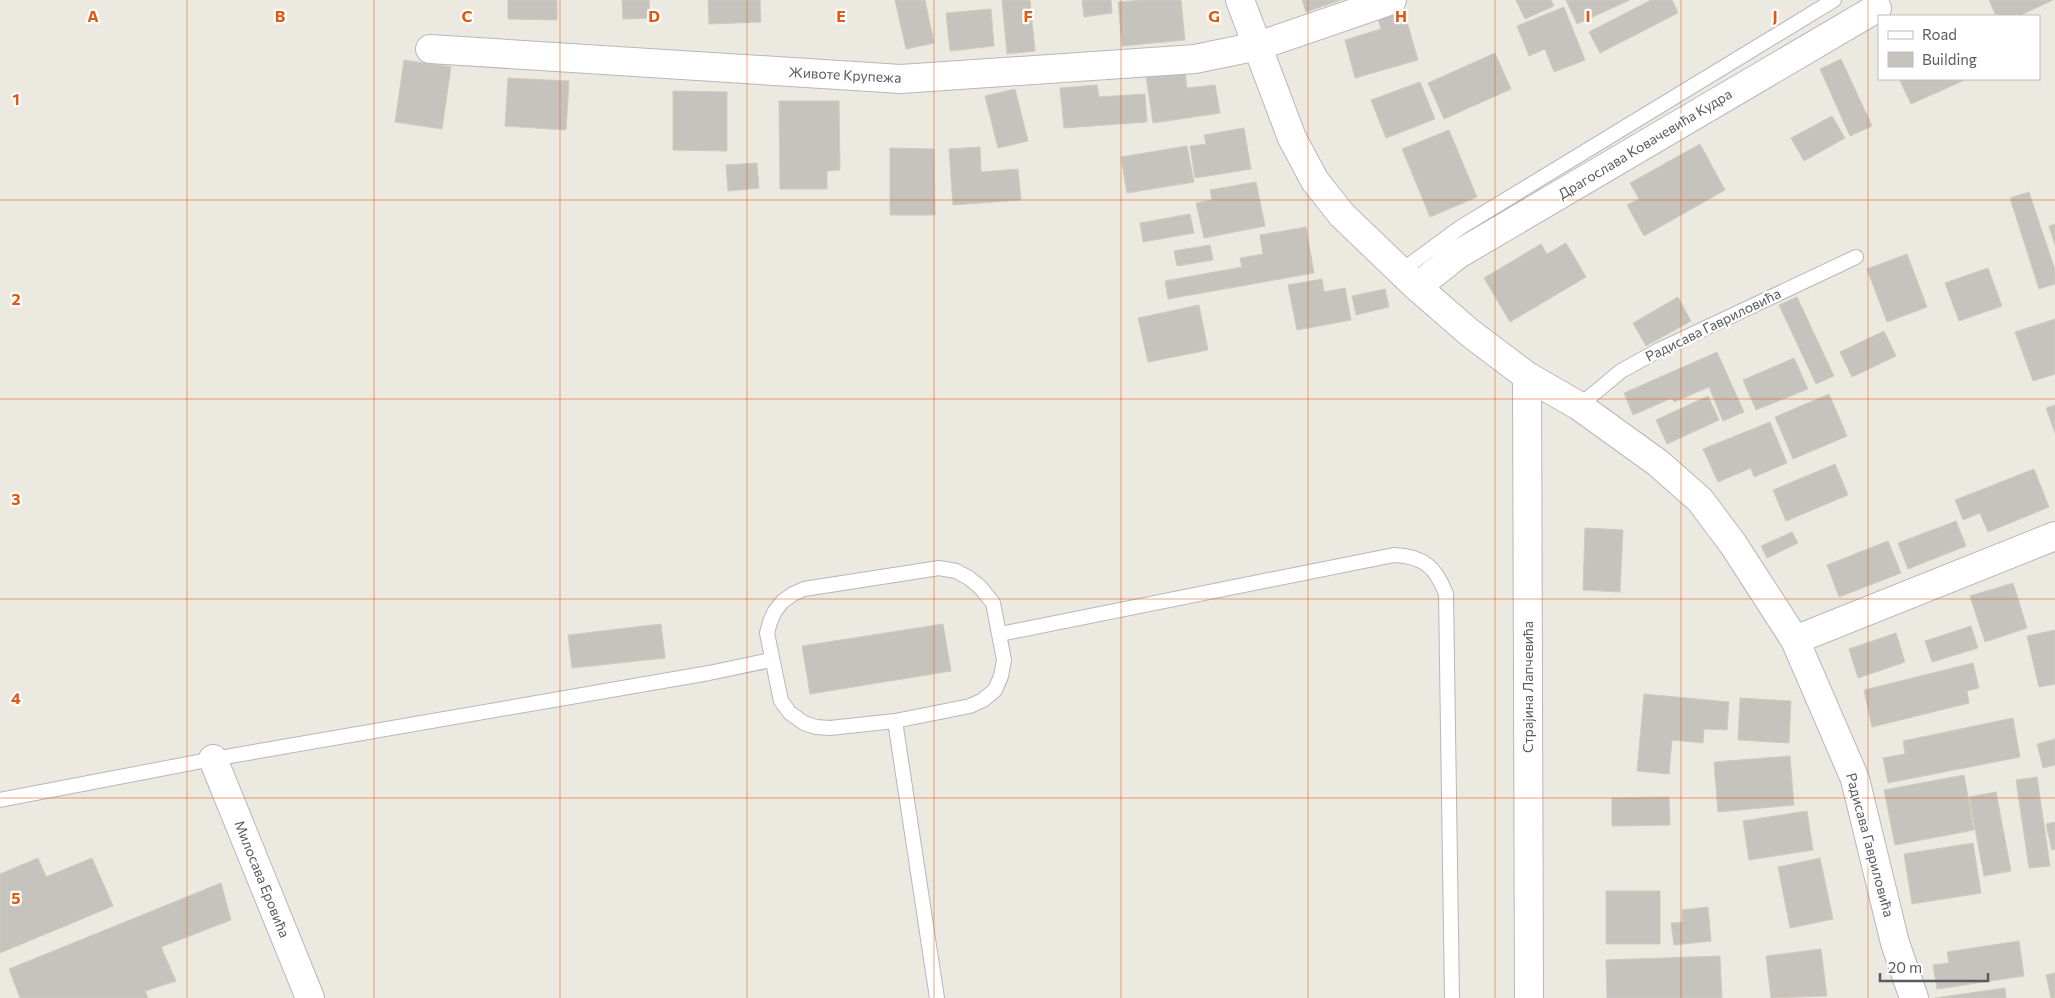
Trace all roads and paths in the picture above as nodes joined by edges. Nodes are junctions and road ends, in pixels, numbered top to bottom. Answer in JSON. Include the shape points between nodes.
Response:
{"nodes":[{"id":1,"x":1240,"y":0,"type":"edge"},
{"id":2,"x":1392,"y":0,"type":"edge"},
{"id":3,"x":1834,"y":0,"type":"edge"},
{"id":4,"x":1876,"y":8,"type":"dead end"},
{"id":5,"x":1258,"y":46,"type":"junction"},
{"id":6,"x":430,"y":49,"type":"dead end"},
{"id":7,"x":1856,"y":256,"type":"dead end"},
{"id":8,"x":1409,"y":279,"type":"junction"},
{"id":9,"x":1527,"y":376,"type":"junction"},
{"id":10,"x":1579,"y":406,"type":"junction"},
{"id":11,"x":2055,"y":536,"type":"edge"},
{"id":12,"x":1000,"y":634,"type":"junction"},
{"id":13,"x":1795,"y":640,"type":"junction"},
{"id":14,"x":771,"y":660,"type":"junction"},
{"id":15,"x":895,"y":721,"type":"junction"},
{"id":16,"x":213,"y":759,"type":"junction"},
{"id":17,"x":0,"y":800,"type":"edge"},
{"id":18,"x":310,"y":998,"type":"edge"},
{"id":19,"x":937,"y":998,"type":"edge"},
{"id":20,"x":1452,"y":998,"type":"edge"},
{"id":21,"x":1529,"y":998,"type":"edge"},
{"id":22,"x":1914,"y":998,"type":"edge"}],
"edges":[{"from":1,"to":5,"type":"street"},
{"from":2,"to":5,"type":"street"},
{"from":3,"to":8,"type":"lane","via":[[1462,227]]},
{"from":4,"to":8,"type":"street","name":"Драгослава Ковачевића Кудра","via":[[1457,256]]},
{"from":5,"to":6,"type":"street","name":"Животе Крупежа","via":[[1195,59],[901,79]]},
{"from":5,"to":8,"type":"street","via":[[1292,138],[1315,181],[1342,216]]},
{"from":7,"to":10,"type":"lane","name":"Радисава Гавриловића","via":[[1659,350],[1621,371]]},
{"from":8,"to":9,"type":"street","via":[[1470,333]]},
{"from":9,"to":10,"type":"street","name":"Радисава Гавриловића"},
{"from":9,"to":21,"type":"street","name":"Страјина Лапчевића"},
{"from":10,"to":13,"type":"street","name":"Радисава Гавриловића","via":[[1658,463],[1700,500],[1733,544]]},
{"from":11,"to":13,"type":"street"},
{"from":12,"to":14,"type":"lane","via":[[993,603],[980,587],[956,571],[939,568],[804,589],[792,594],[775,611],[770,622],[767,633]]},
{"from":12,"to":15,"type":"lane","via":[[1004,660],[1001,676],[995,690],[983,700],[970,706]]},
{"from":12,"to":20,"type":"lane","via":[[1394,555],[1420,560],[1431,568],[1441,580],[1446,594]]},
{"from":13,"to":22,"type":"street","name":"Радисава Гавриловића","via":[[1855,779],[1895,943]]},
{"from":14,"to":15,"type":"lane","via":[[781,701],[790,713],[804,722],[830,728]]},
{"from":14,"to":16,"type":"lane"},
{"from":15,"to":19,"type":"lane"},
{"from":16,"to":17,"type":"lane"},
{"from":16,"to":18,"type":"street","name":"Милосава Еровића"}]}
